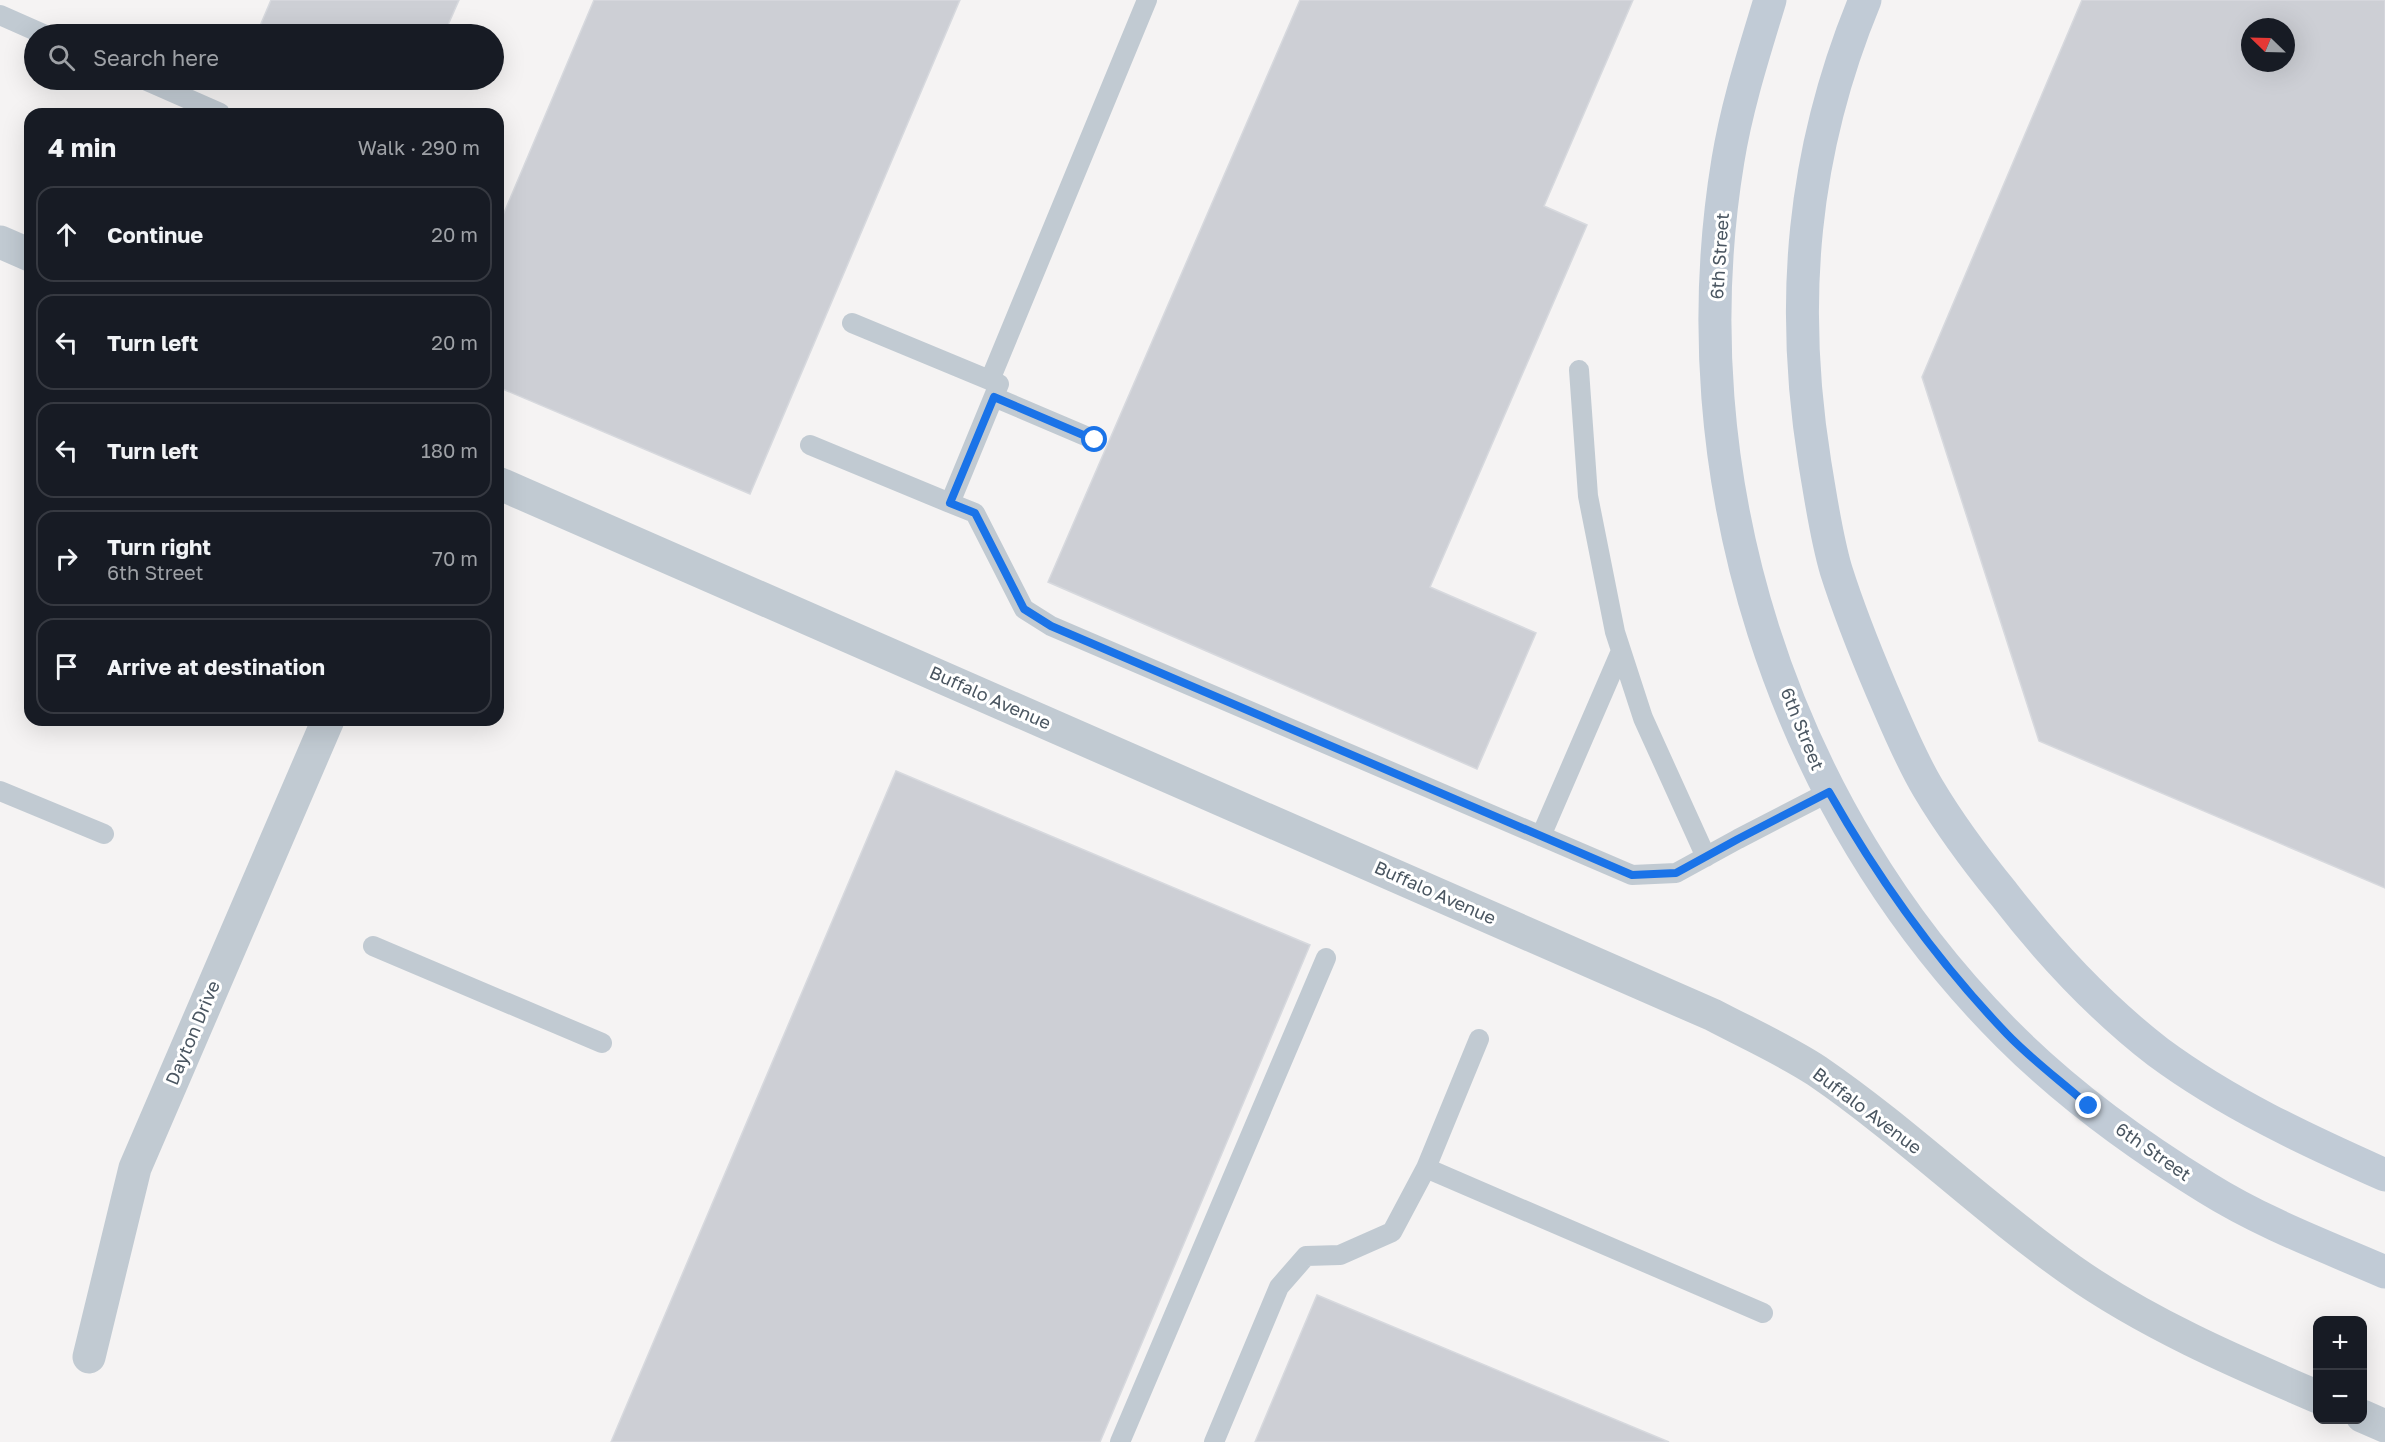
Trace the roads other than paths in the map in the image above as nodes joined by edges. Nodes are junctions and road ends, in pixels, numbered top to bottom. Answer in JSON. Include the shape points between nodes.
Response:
{"nodes":[{"id":1,"x":1147,"y":0,"type":"edge"},
{"id":2,"x":1770,"y":0,"type":"edge"},
{"id":3,"x":1865,"y":0,"type":"edge"},
{"id":4,"x":0,"y":15,"type":"edge"},
{"id":5,"x":24,"y":26,"type":"edge"},
{"id":6,"x":168,"y":90,"type":"edge"},
{"id":7,"x":209,"y":108,"type":"edge"},
{"id":8,"x":0,"y":242,"type":"edge"},
{"id":9,"x":24,"y":252,"type":"edge"},
{"id":10,"x":852,"y":323,"type":"dead end"},
{"id":11,"x":1579,"y":370,"type":"dead end"},
{"id":12,"x":992,"y":388,"type":"junction"},
{"id":13,"x":1095,"y":440,"type":"dead end"},
{"id":14,"x":810,"y":445,"type":"dead end"},
{"id":15,"x":504,"y":486,"type":"edge"},
{"id":16,"x":950,"y":503,"type":"junction"},
{"id":17,"x":1621,"y":651,"type":"junction"},
{"id":18,"x":325,"y":726,"type":"edge"},
{"id":19,"x":0,"y":791,"type":"edge"},
{"id":20,"x":1829,"y":792,"type":"junction"},
{"id":21,"x":104,"y":834,"type":"dead end"},
{"id":22,"x":1541,"y":836,"type":"junction"},
{"id":23,"x":1706,"y":857,"type":"junction"},
{"id":24,"x":373,"y":946,"type":"dead end"},
{"id":25,"x":1326,"y":958,"type":"dead end"},
{"id":26,"x":1479,"y":1039,"type":"dead end"},
{"id":27,"x":602,"y":1043,"type":"dead end"},
{"id":28,"x":1426,"y":1168,"type":"junction"},
{"id":29,"x":2385,"y":1175,"type":"edge"},
{"id":30,"x":2385,"y":1272,"type":"edge"},
{"id":31,"x":1763,"y":1313,"type":"dead end"},
{"id":32,"x":89,"y":1357,"type":"dead end"},
{"id":33,"x":2313,"y":1395,"type":"edge"},
{"id":34,"x":2367,"y":1418,"type":"edge"},
{"id":35,"x":2385,"y":1426,"type":"edge"},
{"id":36,"x":1120,"y":1442,"type":"edge"},
{"id":37,"x":1214,"y":1442,"type":"edge"}],
"edges":[{"from":1,"to":12,"type":"lane"},
{"from":2,"to":20,"type":"main road","name":"6th Street","via":[[1746,79],[1727,172],[1717,254],[1715,347],[1720,429],[1750,592],[1767,644]]},
{"from":3,"to":29,"type":"main road","via":[[1841,66],[1815,160],[1803,261],[1802,324],[1811,438],[1836,568],[1862,645],[1895,721],[1927,787],[1970,851],[2063,965],[2122,1021],[2158,1052],[2265,1118]]},
{"from":4,"to":5,"type":"lane"},
{"from":6,"to":7,"type":"lane"},
{"from":8,"to":9,"type":"street"},
{"from":10,"to":12,"type":"lane"},
{"from":11,"to":17,"type":"lane","via":[[1588,496]]},
{"from":12,"to":13,"type":"lane"},
{"from":12,"to":16,"type":"lane"},
{"from":14,"to":16,"type":"lane"},
{"from":15,"to":33,"type":"street","name":"Buffalo Avenue","via":[[1713,1015],[1815,1070],[2073,1272],[2142,1313]]},
{"from":16,"to":22,"type":"lane","via":[[975,513],[1024,609],[1051,626]]},
{"from":17,"to":22,"type":"lane"},
{"from":17,"to":23,"type":"lane","via":[[1643,718]]},
{"from":18,"to":32,"type":"street","name":"Dayton Drive","via":[[135,1168]]},
{"from":19,"to":21,"type":"lane"},
{"from":20,"to":23,"type":"lane"},
{"from":20,"to":30,"type":"main road","name":"6th Street","via":[[1862,850],[1944,964],[2008,1035],[2089,1106],[2220,1196],[2258,1217]]},
{"from":22,"to":23,"type":"lane","via":[[1632,875],[1676,873]]},
{"from":24,"to":27,"type":"lane"},
{"from":25,"to":36,"type":"lane"},
{"from":26,"to":28,"type":"lane"},
{"from":28,"to":31,"type":"lane"},
{"from":28,"to":37,"type":"lane","via":[[1392,1232],[1340,1255],[1306,1256],[1279,1287]]},
{"from":34,"to":35,"type":"street"}]}
